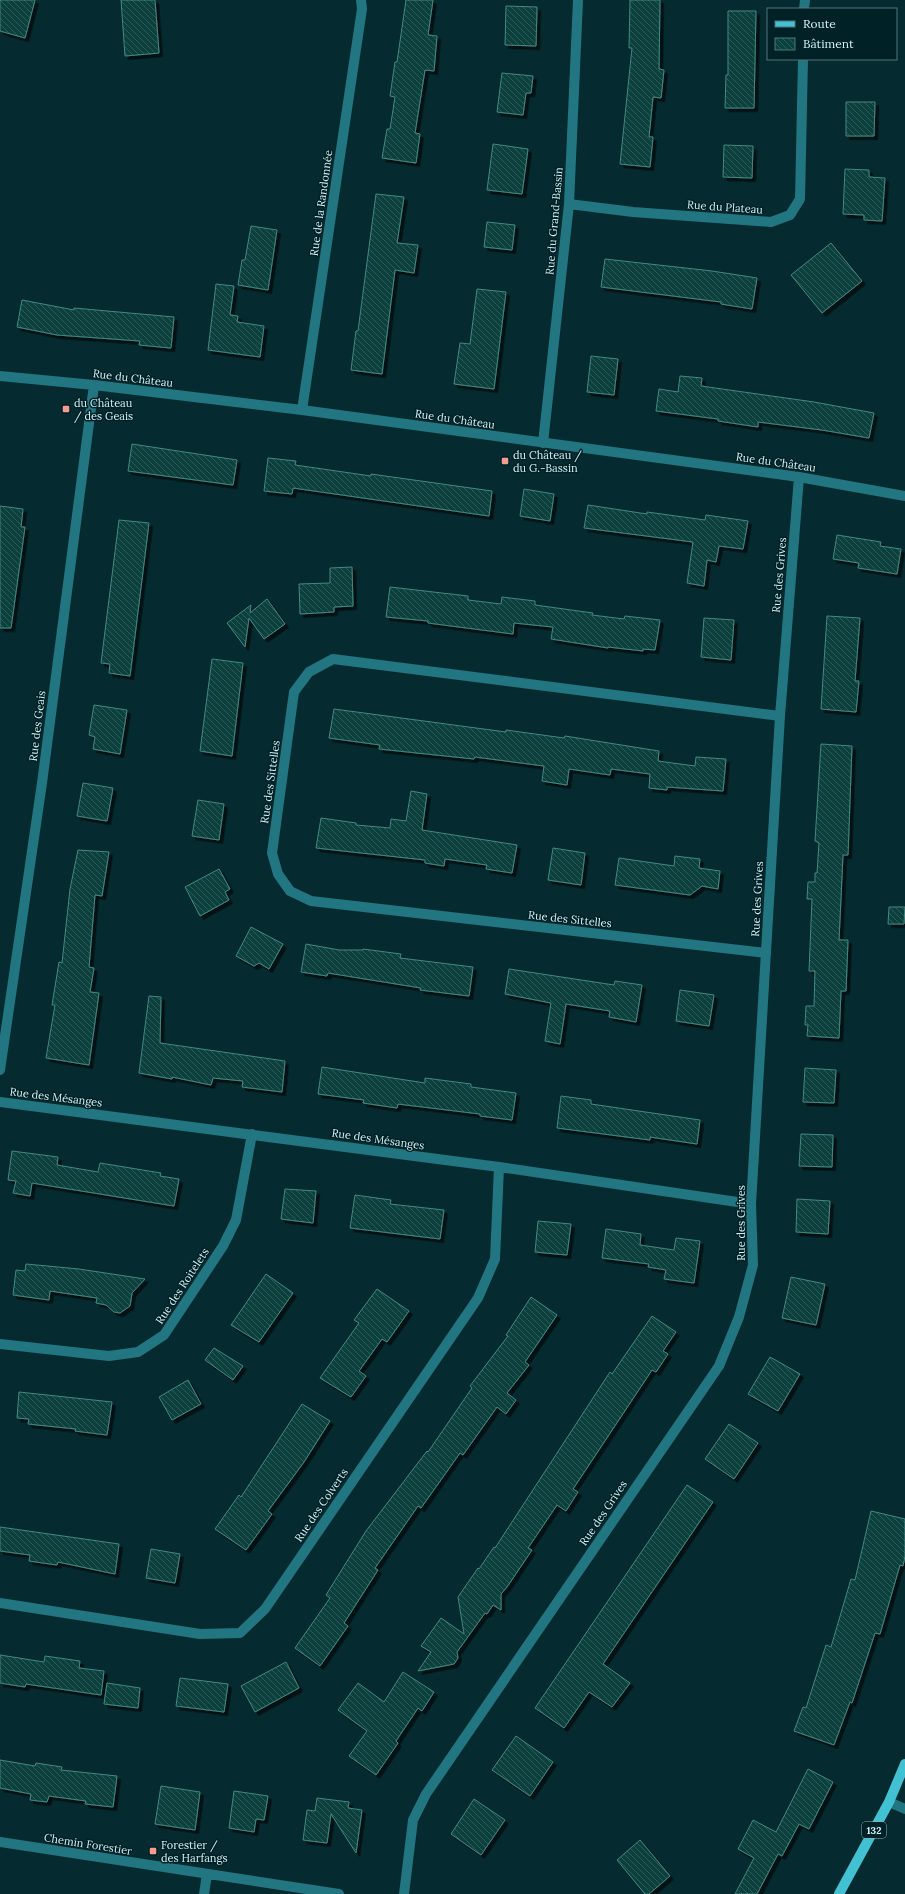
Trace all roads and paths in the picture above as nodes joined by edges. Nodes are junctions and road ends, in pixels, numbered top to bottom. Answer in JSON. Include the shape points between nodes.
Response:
{"nodes":[{"id":1,"x":361,"y":0,"type":"edge"},
{"id":2,"x":578,"y":0,"type":"edge"},
{"id":3,"x":803,"y":60,"type":"edge"},
{"id":4,"x":570,"y":204,"type":"junction"},
{"id":5,"x":0,"y":376,"type":"edge"},
{"id":6,"x":94,"y":385,"type":"junction"},
{"id":7,"x":302,"y":410,"type":"junction"},
{"id":8,"x":543,"y":443,"type":"junction"},
{"id":9,"x":799,"y":477,"type":"junction"},
{"id":10,"x":905,"y":496,"type":"edge"},
{"id":11,"x":780,"y":716,"type":"junction"},
{"id":12,"x":766,"y":953,"type":"junction"},
{"id":13,"x":0,"y":1070,"type":"edge"},
{"id":14,"x":0,"y":1102,"type":"edge"},
{"id":15,"x":252,"y":1134,"type":"junction"},
{"id":16,"x":499,"y":1167,"type":"junction"},
{"id":17,"x":751,"y":1204,"type":"junction"},
{"id":18,"x":0,"y":1344,"type":"edge"},
{"id":19,"x":0,"y":1603,"type":"edge"},
{"id":20,"x":905,"y":1764,"type":"edge"},
{"id":21,"x":889,"y":1802,"type":"junction"},
{"id":22,"x":905,"y":1809,"type":"edge"},
{"id":23,"x":0,"y":1842,"type":"edge"},
{"id":24,"x":207,"y":1874,"type":"junction"},
{"id":25,"x":204,"y":1894,"type":"edge"},
{"id":26,"x":339,"y":1894,"type":"edge"},
{"id":27,"x":404,"y":1894,"type":"edge"},
{"id":28,"x":839,"y":1894,"type":"edge"}],
"edges":[{"from":1,"to":7,"type":"street","name":"Rue de la Randonnée","via":[[362,9]]},
{"from":2,"to":4,"type":"street","name":"Rue du Grand-Bassin"},
{"from":3,"to":4,"type":"street","name":"Rue du Plateau","via":[[800,200],[790,215],[771,222],[633,212]]},
{"from":4,"to":8,"type":"street","name":"Rue du Grand-Bassin"},
{"from":5,"to":6,"type":"street","name":"Rue du Château"},
{"from":6,"to":7,"type":"street","name":"Rue du Château"},
{"from":6,"to":13,"type":"street","name":"Rue des Geais","via":[[42,783]]},
{"from":7,"to":8,"type":"street","name":"Rue du Château"},
{"from":8,"to":9,"type":"street","name":"Rue du Château"},
{"from":9,"to":10,"type":"street","name":"Rue du Château"},
{"from":9,"to":11,"type":"street","name":"Rue des Grives"},
{"from":11,"to":12,"type":"street","name":"Rue des Grives"},
{"from":11,"to":12,"type":"street","name":"Rue des Sittelles","via":[[334,659],[309,672],[294,692],[272,853],[278,874],[290,892],[311,901]]},
{"from":12,"to":17,"type":"street","name":"Rue des Grives"},
{"from":14,"to":15,"type":"street","name":"Rue des Mésanges"},
{"from":15,"to":16,"type":"street","name":"Rue des Mésanges"},
{"from":15,"to":18,"type":"street","name":"Rue des Roitelets","via":[[236,1220],[223,1246],[164,1335],[138,1352],[109,1356]]},
{"from":16,"to":17,"type":"street","name":"Rue des Mésanges"},
{"from":16,"to":19,"type":"street","name":"Rue des Colverts","via":[[495,1259],[478,1298],[265,1609],[240,1633],[200,1634]]},
{"from":17,"to":27,"type":"street","name":"Rue des Grives","via":[[753,1265],[739,1317],[719,1366],[426,1794],[412,1820]]},
{"from":20,"to":21,"type":"main road","number":"132"},
{"from":21,"to":22,"type":"street"},
{"from":21,"to":28,"type":"main road","number":"132"},
{"from":23,"to":24,"type":"street","name":"Chemin Forestier"},
{"from":24,"to":25,"type":"street"},
{"from":24,"to":26,"type":"street","name":"Chemin Forestier"}]}
